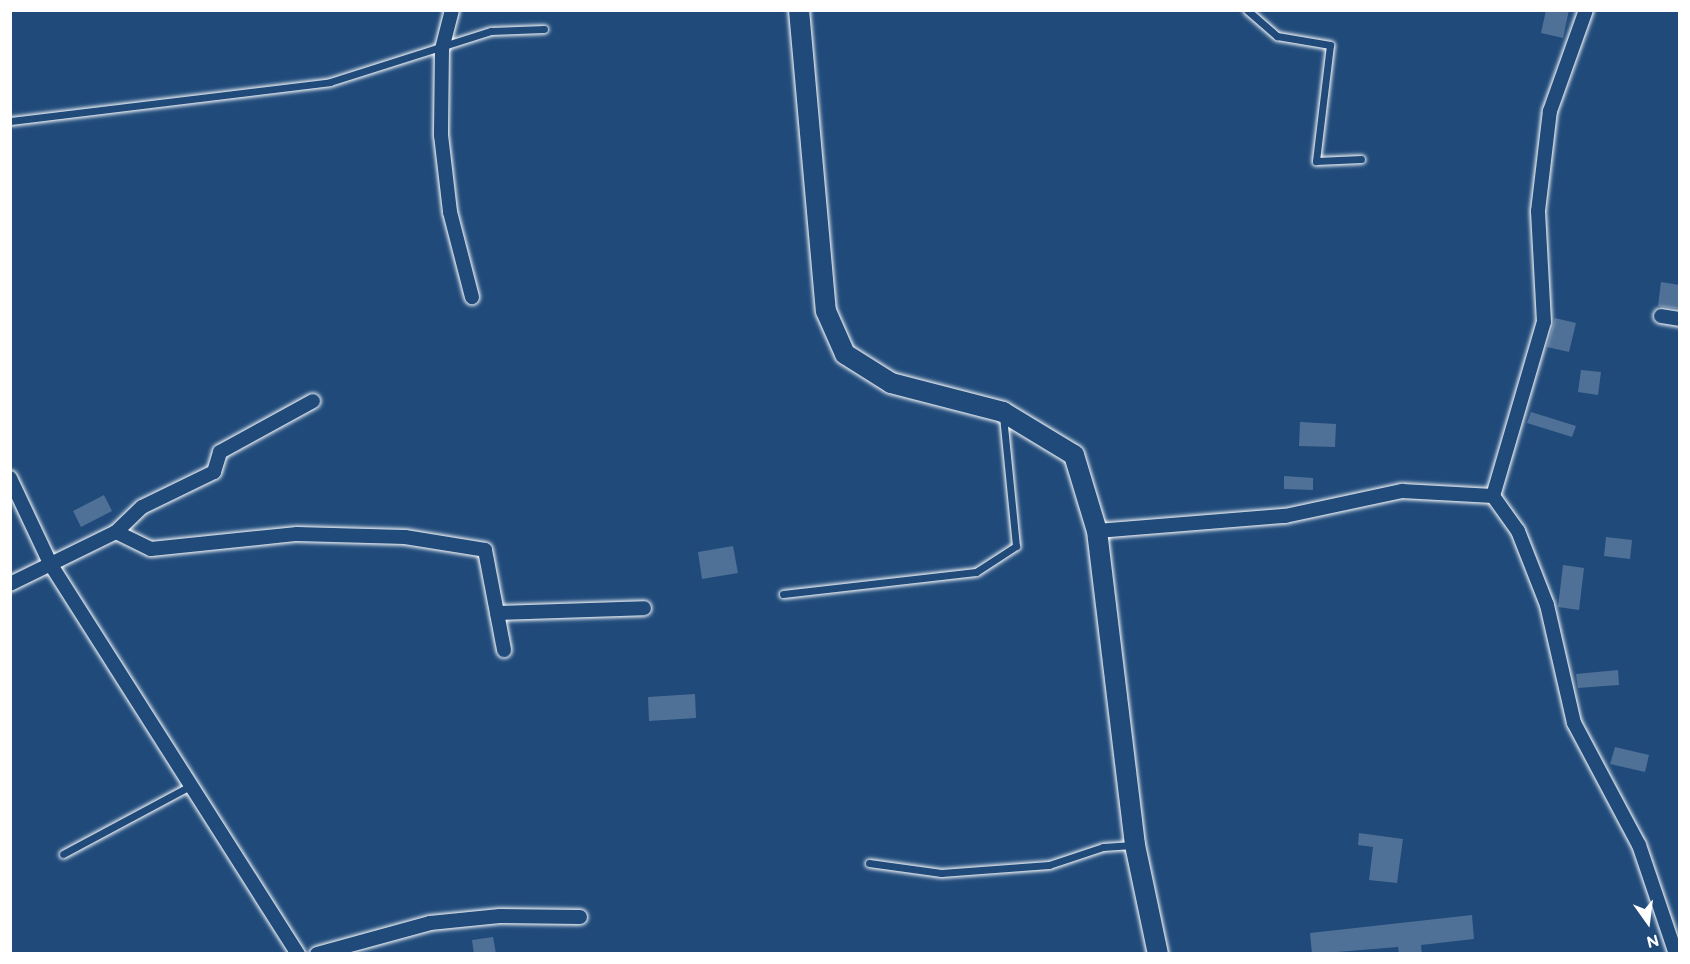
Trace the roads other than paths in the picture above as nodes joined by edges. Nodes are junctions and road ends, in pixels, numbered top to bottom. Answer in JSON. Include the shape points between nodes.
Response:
{"nodes":[{"id":1,"x":452,"y":10,"type":"edge"},
{"id":2,"x":799,"y":10,"type":"edge"},
{"id":3,"x":1247,"y":10,"type":"edge"},
{"id":4,"x":1586,"y":10,"type":"edge"},
{"id":5,"x":544,"y":29,"type":"dead end"},
{"id":6,"x":442,"y":49,"type":"junction"},
{"id":7,"x":10,"y":121,"type":"edge"},
{"id":8,"x":1361,"y":159,"type":"dead end"},
{"id":9,"x":472,"y":297,"type":"dead end"},
{"id":10,"x":1661,"y":316,"type":"dead end"},
{"id":11,"x":1680,"y":319,"type":"edge"},
{"id":12,"x":313,"y":400,"type":"dead end"},
{"id":13,"x":1003,"y":412,"type":"junction"},
{"id":14,"x":10,"y":477,"type":"edge"},
{"id":15,"x":1493,"y":496,"type":"junction"},
{"id":16,"x":1098,"y":531,"type":"junction"},
{"id":17,"x":116,"y":532,"type":"junction"},
{"id":18,"x":51,"y":565,"type":"junction"},
{"id":19,"x":10,"y":584,"type":"edge"},
{"id":20,"x":783,"y":594,"type":"dead end"},
{"id":21,"x":644,"y":608,"type":"dead end"},
{"id":22,"x":497,"y":613,"type":"junction"},
{"id":23,"x":504,"y":650,"type":"dead end"},
{"id":24,"x":190,"y":786,"type":"junction"},
{"id":25,"x":1135,"y":844,"type":"junction"},
{"id":26,"x":63,"y":854,"type":"dead end"},
{"id":27,"x":869,"y":863,"type":"dead end"},
{"id":28,"x":580,"y":917,"type":"dead end"},
{"id":29,"x":298,"y":954,"type":"edge"},
{"id":30,"x":317,"y":954,"type":"edge"},
{"id":31,"x":1158,"y":954,"type":"edge"},
{"id":32,"x":1676,"y":954,"type":"edge"}],
"edges":[{"from":1,"to":6,"type":"street"},
{"from":2,"to":13,"type":"street","via":[[825,311],[845,354],[891,383]]},
{"from":3,"to":8,"type":"lane","via":[[1277,36],[1330,45],[1316,161]]},
{"from":4,"to":15,"type":"street","via":[[1549,123],[1538,211],[1544,322]]},
{"from":5,"to":6,"type":"lane","via":[[491,31]]},
{"from":6,"to":7,"type":"lane","via":[[330,82]]},
{"from":6,"to":9,"type":"street","via":[[441,135],[450,212]]},
{"from":10,"to":11,"type":"street"},
{"from":12,"to":17,"type":"street","via":[[220,452],[214,472],[142,507]]},
{"from":13,"to":16,"type":"street","via":[[1074,455]]},
{"from":13,"to":20,"type":"lane","via":[[1016,546],[976,572]]},
{"from":14,"to":18,"type":"street"},
{"from":15,"to":16,"type":"street","via":[[1402,491],[1284,516]]},
{"from":15,"to":32,"type":"street","via":[[1518,531],[1547,604],[1574,723],[1639,845]]},
{"from":16,"to":25,"type":"street"},
{"from":17,"to":18,"type":"street"},
{"from":17,"to":22,"type":"street","via":[[151,549],[297,534],[405,537],[485,550]]},
{"from":18,"to":19,"type":"street"},
{"from":18,"to":24,"type":"street"},
{"from":21,"to":22,"type":"street"},
{"from":22,"to":23,"type":"street"},
{"from":24,"to":26,"type":"lane"},
{"from":24,"to":29,"type":"street"},
{"from":25,"to":27,"type":"lane","via":[[1103,847],[1049,865],[941,873]]},
{"from":25,"to":31,"type":"street"},
{"from":28,"to":30,"type":"street","via":[[500,916],[430,923]]}]}
